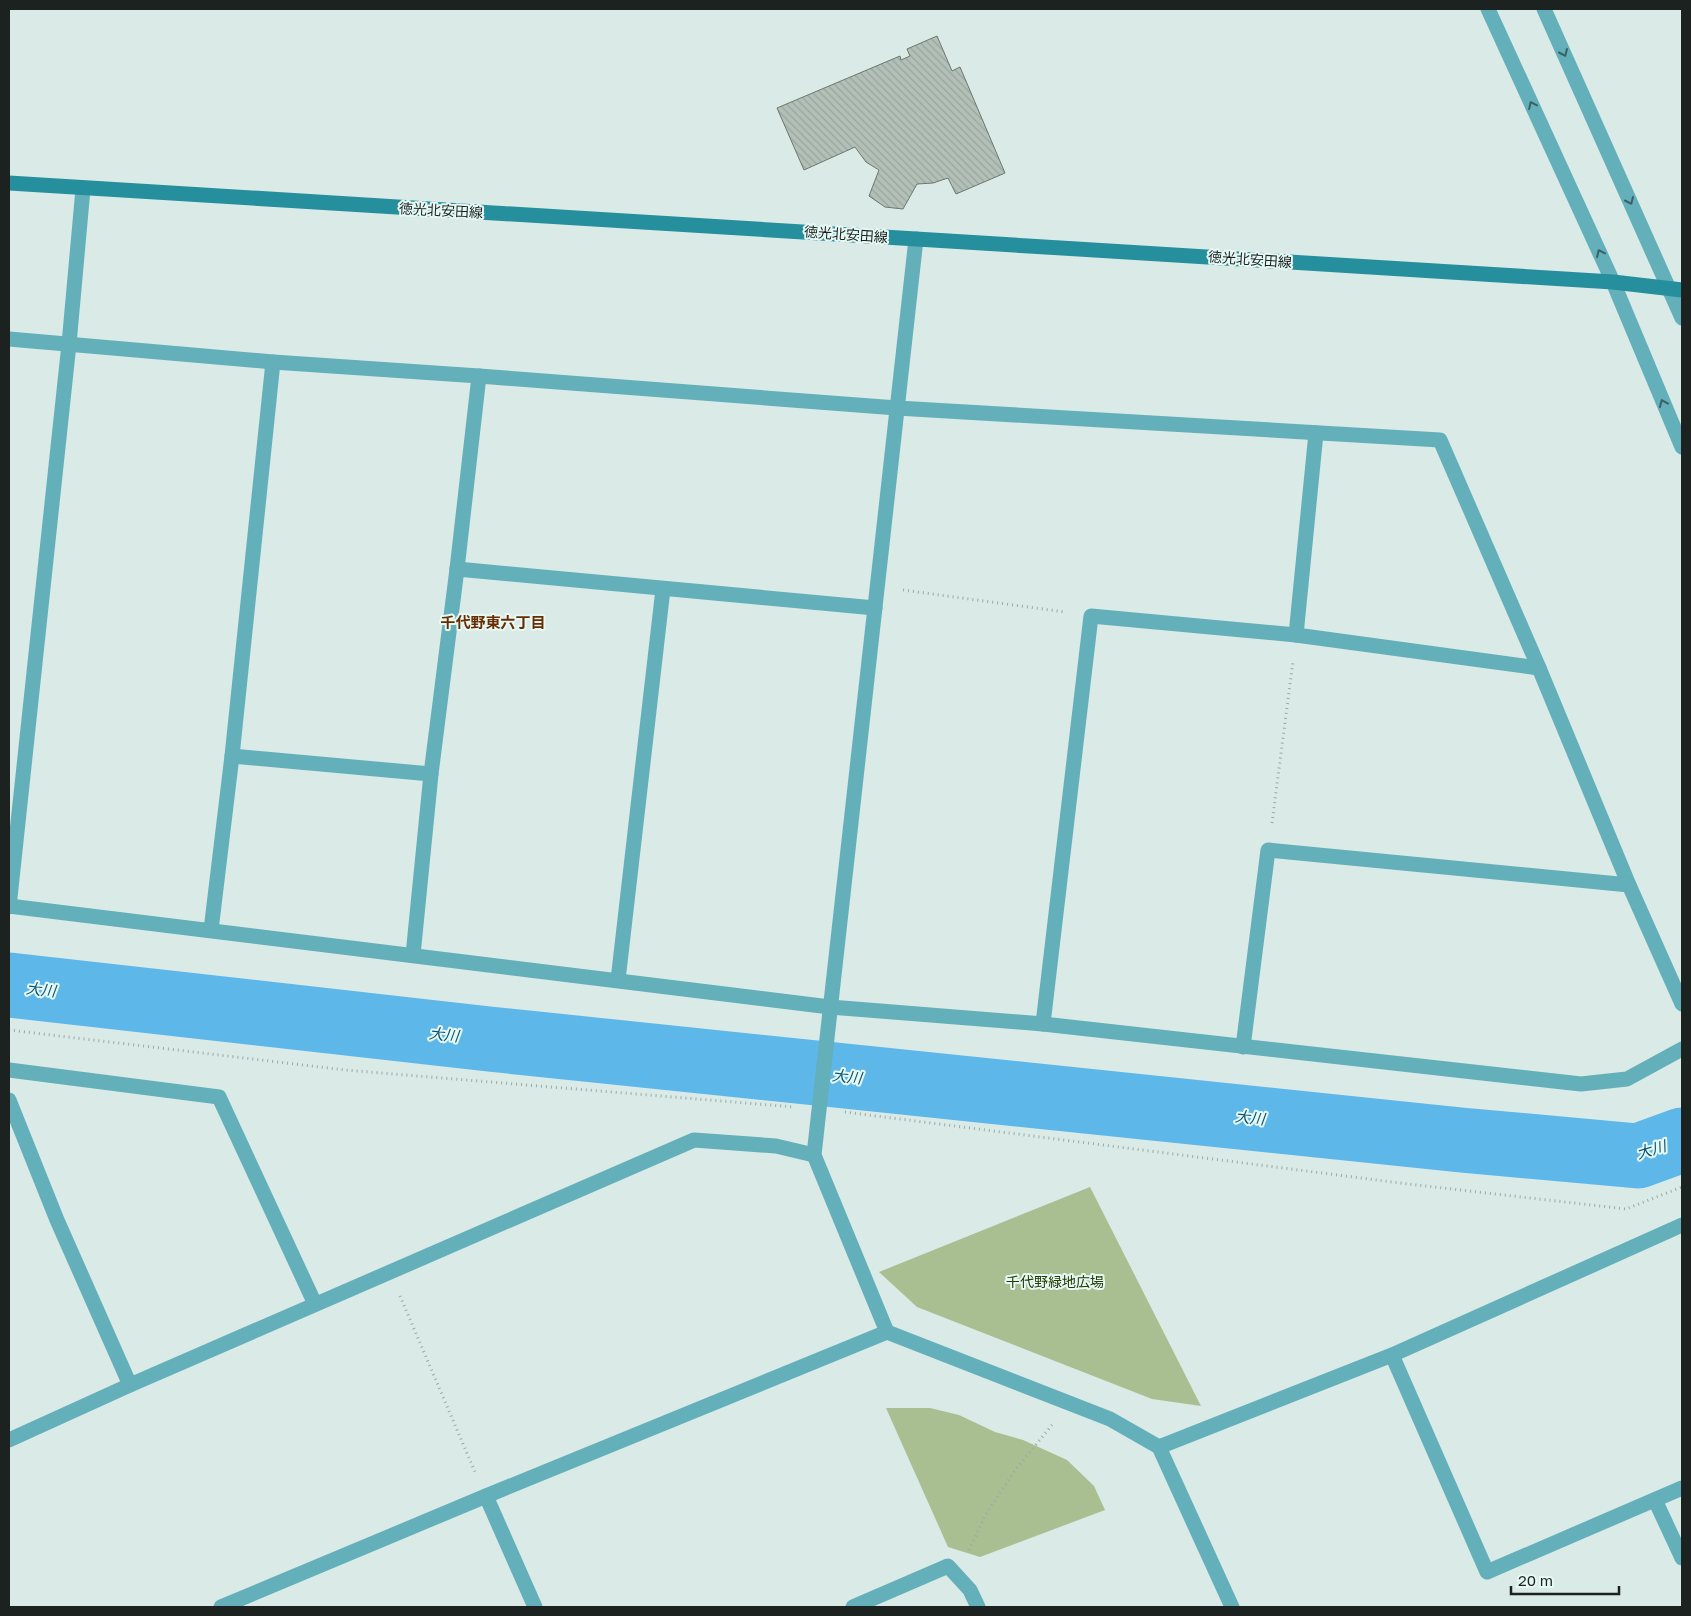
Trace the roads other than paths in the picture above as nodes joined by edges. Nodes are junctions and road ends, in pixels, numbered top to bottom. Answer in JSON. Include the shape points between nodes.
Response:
{"nodes":[{"id":1,"x":1488,"y":9,"type":"edge"},
{"id":2,"x":1544,"y":9,"type":"edge"},
{"id":3,"x":9,"y":183,"type":"edge"},
{"id":4,"x":83,"y":189,"type":"junction"},
{"id":5,"x":916,"y":238,"type":"junction"},
{"id":6,"x":1613,"y":282,"type":"junction"},
{"id":7,"x":1676,"y":290,"type":"edge"},
{"id":8,"x":1682,"y":318,"type":"edge"},
{"id":9,"x":9,"y":340,"type":"edge"},
{"id":10,"x":69,"y":344,"type":"junction"},
{"id":11,"x":273,"y":362,"type":"junction"},
{"id":12,"x":479,"y":376,"type":"junction"},
{"id":13,"x":896,"y":408,"type":"junction"},
{"id":14,"x":1316,"y":433,"type":"junction"},
{"id":15,"x":1682,"y":448,"type":"edge"},
{"id":16,"x":458,"y":569,"type":"junction"},
{"id":17,"x":663,"y":589,"type":"junction"},
{"id":18,"x":875,"y":608,"type":"junction"},
{"id":19,"x":1296,"y":635,"type":"junction"},
{"id":20,"x":1539,"y":668,"type":"junction"},
{"id":21,"x":232,"y":756,"type":"junction"},
{"id":22,"x":431,"y":774,"type":"junction"},
{"id":23,"x":1630,"y":885,"type":"junction"},
{"id":24,"x":9,"y":906,"type":"edge"},
{"id":25,"x":211,"y":930,"type":"junction"},
{"id":26,"x":413,"y":955,"type":"junction"},
{"id":27,"x":618,"y":980,"type":"junction"},
{"id":28,"x":1682,"y":1004,"type":"edge"},
{"id":29,"x":830,"y":1007,"type":"junction"},
{"id":30,"x":1043,"y":1024,"type":"junction"},
{"id":31,"x":1243,"y":1047,"type":"junction"},
{"id":32,"x":1682,"y":1049,"type":"edge"},
{"id":33,"x":9,"y":1070,"type":"edge"},
{"id":34,"x":9,"y":1100,"type":"edge"},
{"id":35,"x":814,"y":1155,"type":"junction"},
{"id":36,"x":1682,"y":1225,"type":"edge"},
{"id":37,"x":315,"y":1304,"type":"junction"},
{"id":38,"x":887,"y":1332,"type":"junction"},
{"id":39,"x":1392,"y":1355,"type":"junction"},
{"id":40,"x":130,"y":1385,"type":"junction"},
{"id":41,"x":9,"y":1440,"type":"edge"},
{"id":42,"x":1159,"y":1447,"type":"junction"},
{"id":43,"x":1682,"y":1488,"type":"edge"},
{"id":44,"x":486,"y":1496,"type":"junction"},
{"id":45,"x":1655,"y":1500,"type":"junction"},
{"id":46,"x":1682,"y":1558,"type":"edge"},
{"id":47,"x":221,"y":1607,"type":"edge"},
{"id":48,"x":535,"y":1607,"type":"edge"},
{"id":49,"x":853,"y":1607,"type":"edge"},
{"id":50,"x":978,"y":1607,"type":"edge"},
{"id":51,"x":1232,"y":1607,"type":"edge"}],
"edges":[{"from":6,"to":1,"type":"street","one_way":true},
{"from":2,"to":7,"type":"street","one_way":true},
{"from":3,"to":4,"type":"main road","name":"徳光北安田線"},
{"from":4,"to":5,"type":"main road","name":"徳光北安田線"},
{"from":4,"to":10,"type":"street"},
{"from":5,"to":6,"type":"main road","name":"徳光北安田線"},
{"from":5,"to":13,"type":"street"},
{"from":6,"to":7,"type":"main road","name":"徳光北安田線"},
{"from":15,"to":6,"type":"street","one_way":true},
{"from":7,"to":8,"type":"street"},
{"from":9,"to":10,"type":"street"},
{"from":10,"to":11,"type":"street"},
{"from":10,"to":24,"type":"street"},
{"from":11,"to":12,"type":"street"},
{"from":11,"to":21,"type":"street"},
{"from":12,"to":13,"type":"street"},
{"from":12,"to":16,"type":"street"},
{"from":13,"to":14,"type":"street"},
{"from":13,"to":18,"type":"street"},
{"from":14,"to":19,"type":"street"},
{"from":14,"to":20,"type":"street","via":[[1440,440]]},
{"from":16,"to":17,"type":"street"},
{"from":16,"to":22,"type":"street"},
{"from":17,"to":18,"type":"street"},
{"from":17,"to":27,"type":"street"},
{"from":18,"to":29,"type":"street"},
{"from":19,"to":20,"type":"street"},
{"from":19,"to":30,"type":"street","via":[[1090,616]]},
{"from":20,"to":23,"type":"street"},
{"from":21,"to":22,"type":"street"},
{"from":21,"to":25,"type":"street"},
{"from":22,"to":26,"type":"street"},
{"from":23,"to":28,"type":"street"},
{"from":23,"to":31,"type":"street","via":[[1268,850]]},
{"from":24,"to":25,"type":"street"},
{"from":25,"to":26,"type":"street"},
{"from":26,"to":27,"type":"street"},
{"from":27,"to":29,"type":"street"},
{"from":29,"to":30,"type":"street"},
{"from":29,"to":35,"type":"street"},
{"from":30,"to":31,"type":"street"},
{"from":31,"to":32,"type":"street","via":[[1581,1084],[1627,1079]]},
{"from":33,"to":37,"type":"street","via":[[219,1097]]},
{"from":34,"to":40,"type":"street","via":[[57,1220]]},
{"from":35,"to":37,"type":"street","via":[[776,1146],[694,1140]]},
{"from":35,"to":38,"type":"street"},
{"from":36,"to":39,"type":"street"},
{"from":37,"to":40,"type":"street"},
{"from":38,"to":42,"type":"street","via":[[1110,1419]]},
{"from":38,"to":44,"type":"street"},
{"from":39,"to":42,"type":"street"},
{"from":39,"to":45,"type":"street","via":[[1487,1572]]},
{"from":40,"to":41,"type":"street"},
{"from":42,"to":51,"type":"street"},
{"from":43,"to":45,"type":"street"},
{"from":44,"to":47,"type":"street"},
{"from":44,"to":48,"type":"street"},
{"from":45,"to":46,"type":"street"},
{"from":49,"to":50,"type":"street","via":[[948,1566],[970,1590]]}]}
